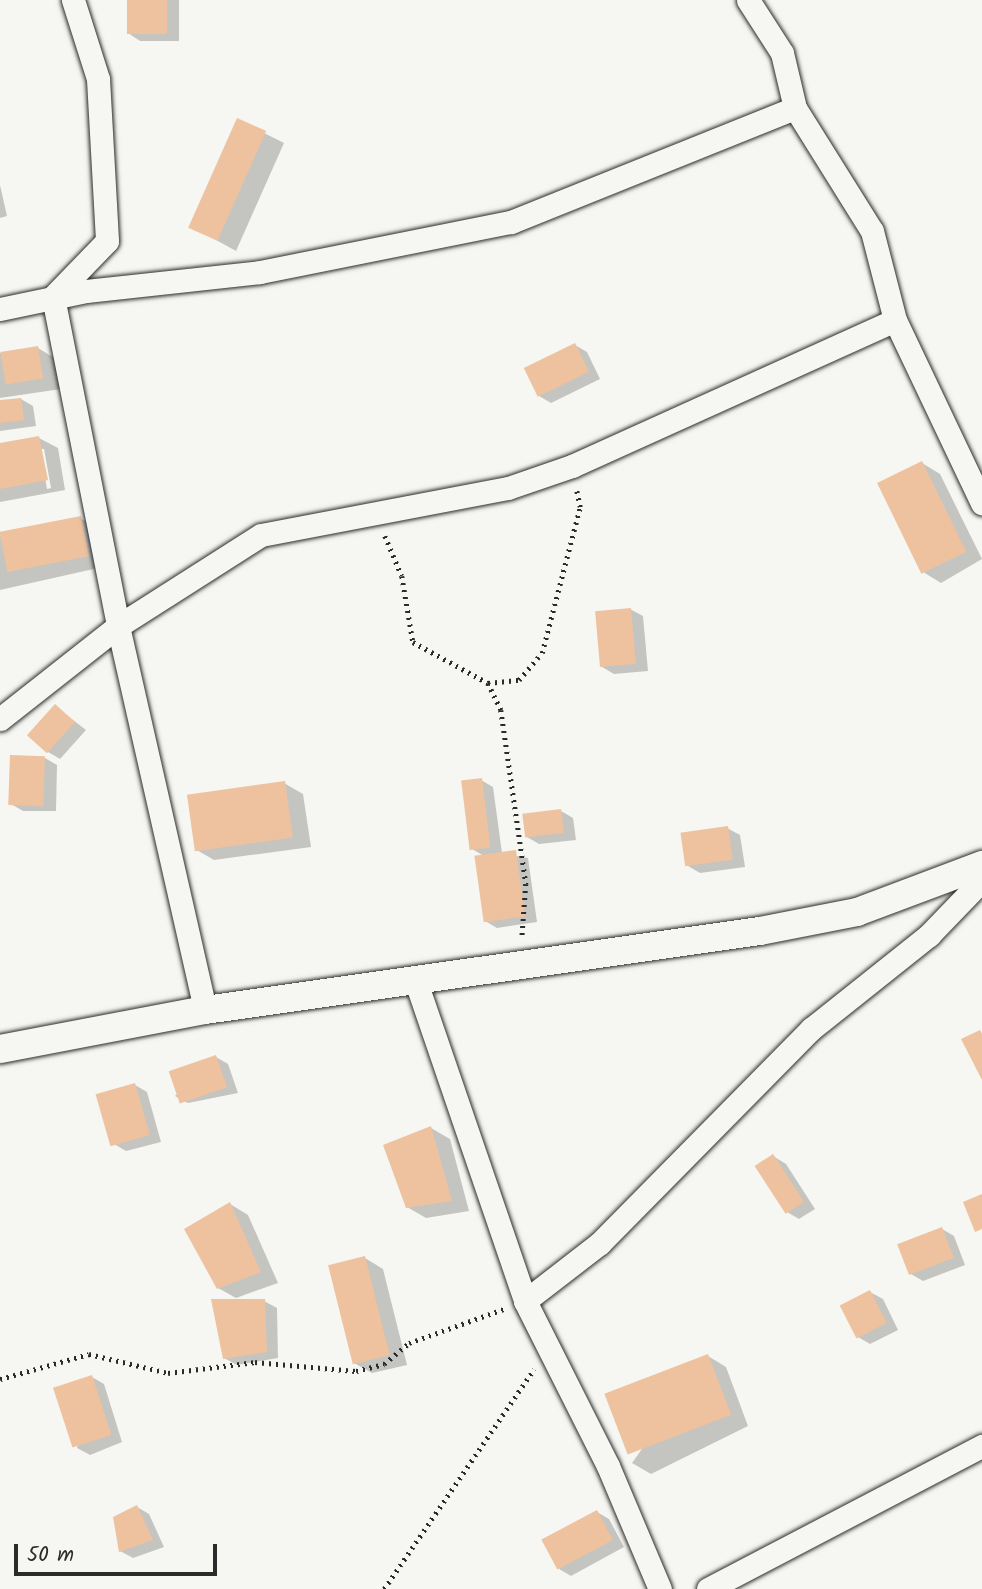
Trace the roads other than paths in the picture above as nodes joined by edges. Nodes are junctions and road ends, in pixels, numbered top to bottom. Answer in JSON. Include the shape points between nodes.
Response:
{"nodes":[{"id":1,"x":73,"y":0,"type":"edge"},
{"id":2,"x":748,"y":0,"type":"edge"},
{"id":3,"x":795,"y":108,"type":"junction"},
{"id":4,"x":53,"y":297,"type":"junction"},
{"id":5,"x":0,"y":309,"type":"edge"},
{"id":6,"x":895,"y":320,"type":"junction"},
{"id":7,"x":982,"y":503,"type":"edge"},
{"id":8,"x":118,"y":626,"type":"junction"},
{"id":9,"x":0,"y":719,"type":"edge"},
{"id":10,"x":982,"y":865,"type":"edge"},
{"id":11,"x":982,"y":880,"type":"edge"},
{"id":12,"x":415,"y":979,"type":"junction"},
{"id":13,"x":205,"y":1010,"type":"junction"},
{"id":14,"x":0,"y":1048,"type":"edge"},
{"id":15,"x":525,"y":1301,"type":"junction"},
{"id":16,"x":982,"y":1446,"type":"edge"},
{"id":17,"x":660,"y":1589,"type":"edge"},
{"id":18,"x":708,"y":1589,"type":"edge"}],
"edges":[{"from":1,"to":4,"type":"street","via":[[98,79],[107,241]]},
{"from":2,"to":3,"type":"street","via":[[782,53]]},
{"from":3,"to":4,"type":"street","via":[[511,222],[260,272]]},
{"from":3,"to":6,"type":"street","via":[[873,231]]},
{"from":4,"to":5,"type":"street"},
{"from":4,"to":8,"type":"street"},
{"from":6,"to":7,"type":"street"},
{"from":6,"to":8,"type":"street","via":[[572,466],[483,494],[261,535]]},
{"from":8,"to":9,"type":"street"},
{"from":8,"to":13,"type":"street"},
{"from":10,"to":12,"type":"street","via":[[857,912]]},
{"from":11,"to":15,"type":"street","via":[[929,935],[811,1029],[600,1243]]},
{"from":12,"to":13,"type":"street"},
{"from":12,"to":15,"type":"street"},
{"from":13,"to":14,"type":"street"},
{"from":15,"to":17,"type":"street","via":[[608,1466]]},
{"from":16,"to":18,"type":"street"}]}
